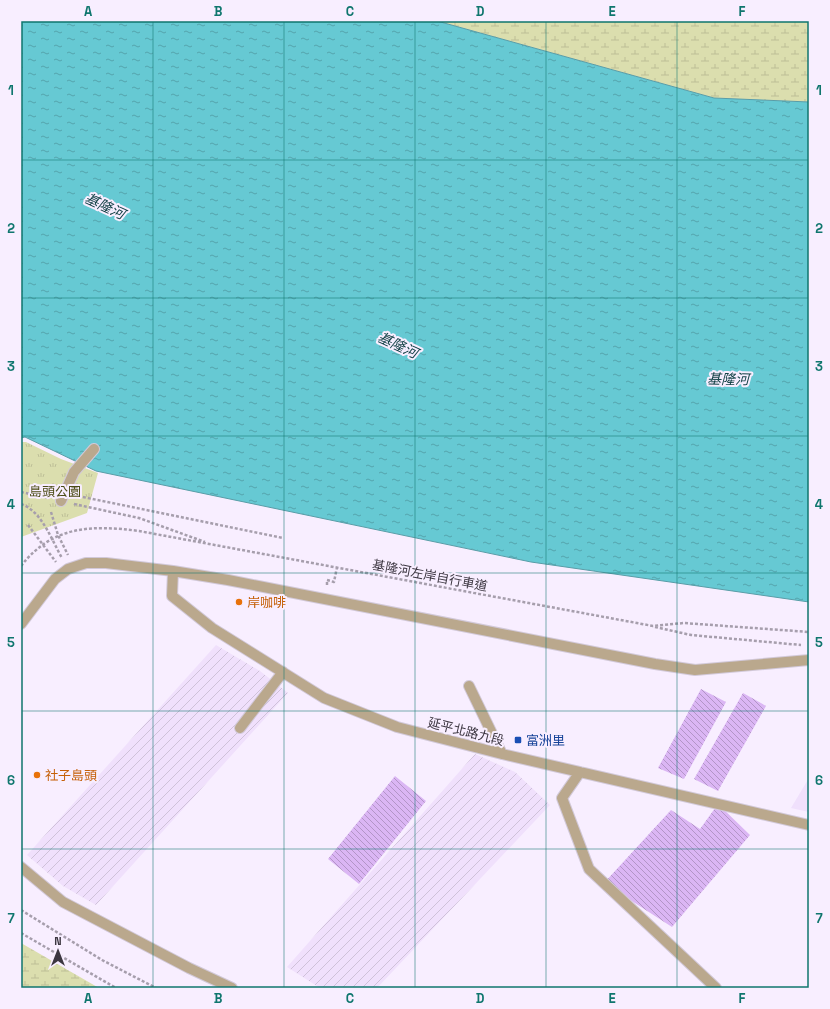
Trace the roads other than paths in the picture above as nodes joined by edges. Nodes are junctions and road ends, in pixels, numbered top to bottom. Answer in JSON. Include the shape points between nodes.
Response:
{"nodes":[{"id":1,"x":94,"y":449,"type":"dead end"},
{"id":2,"x":61,"y":501,"type":"road end"},
{"id":3,"x":173,"y":571,"type":"junction"},
{"id":4,"x":21,"y":624,"type":"edge"},
{"id":5,"x":809,"y":660,"type":"edge"},
{"id":6,"x":282,"y":672,"type":"junction"},
{"id":7,"x":469,"y":686,"type":"dead end"},
{"id":8,"x":240,"y":728,"type":"dead end"},
{"id":9,"x":502,"y":754,"type":"junction"},
{"id":10,"x":580,"y":772,"type":"junction"},
{"id":11,"x":809,"y":825,"type":"edge"},
{"id":12,"x":21,"y":867,"type":"edge"},
{"id":13,"x":232,"y":988,"type":"edge"},
{"id":14,"x":716,"y":988,"type":"edge"}],
"edges":[{"from":1,"to":2,"type":"street","via":[[74,472]]},
{"from":3,"to":4,"type":"street","via":[[97,562],[68,569],[46,588]]},
{"from":3,"to":5,"type":"street","via":[[695,670]]},
{"from":3,"to":6,"type":"street","name":"延平北路九段","via":[[172,596],[212,628]]},
{"from":6,"to":8,"type":"street"},
{"from":6,"to":9,"type":"street","name":"延平北路九段","via":[[324,698],[397,727]]},
{"from":7,"to":9,"type":"street"},
{"from":9,"to":10,"type":"street","name":"延平北路九段"},
{"from":10,"to":11,"type":"street","name":"延平北路九段"},
{"from":10,"to":14,"type":"street","via":[[562,798],[589,869]]},
{"from":12,"to":13,"type":"street","via":[[63,902]]}]}
